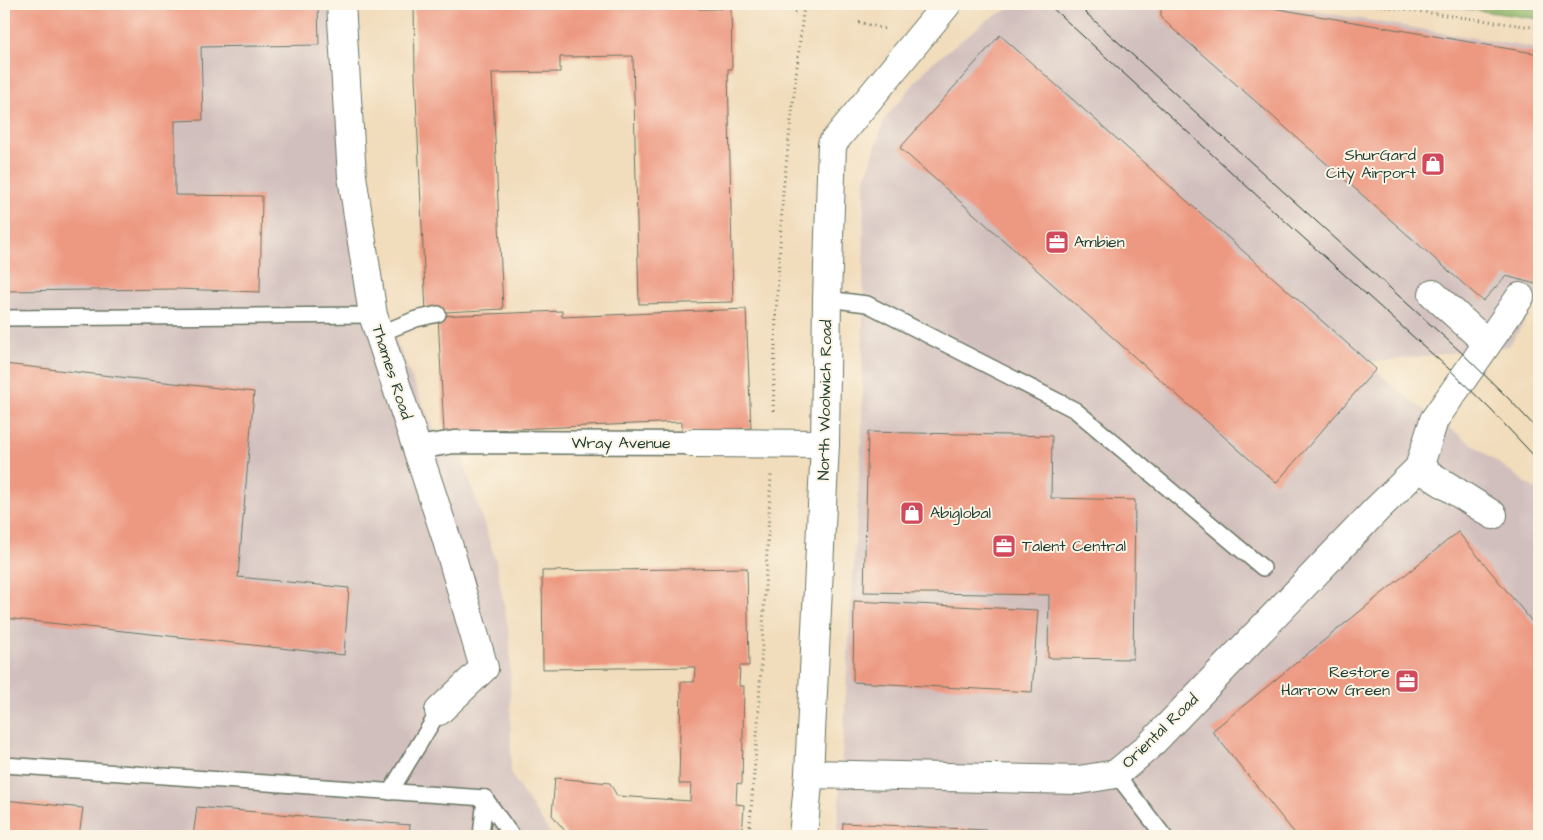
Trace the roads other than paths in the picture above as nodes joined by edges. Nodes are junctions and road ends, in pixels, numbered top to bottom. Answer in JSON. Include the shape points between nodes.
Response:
{"nodes":[{"id":1,"x":341,"y":4,"type":"edge"},
{"id":2,"x":943,"y":5,"type":"edge"},
{"id":3,"x":1433,"y":294,"type":"dead end"},
{"id":4,"x":1520,"y":297,"type":"dead end"},
{"id":5,"x":827,"y":299,"type":"junction"},
{"id":6,"x":438,"y":314,"type":"dead end"},
{"id":7,"x":4,"y":318,"type":"edge"},
{"id":8,"x":376,"y":325,"type":"junction"},
{"id":9,"x":1487,"y":343,"type":"junction"},
{"id":10,"x":693,"y":443,"type":"joint"},
{"id":11,"x":825,"y":444,"type":"junction"},
{"id":12,"x":417,"y":448,"type":"junction"},
{"id":13,"x":1419,"y":468,"type":"junction"},
{"id":14,"x":1493,"y":515,"type":"dead end"},
{"id":15,"x":1263,"y":568,"type":"dead end"},
{"id":16,"x":438,"y":711,"type":"joint"},
{"id":17,"x":4,"y":765,"type":"edge"},
{"id":18,"x":809,"y":774,"type":"junction"},
{"id":19,"x":1116,"y":774,"type":"junction"},
{"id":20,"x":390,"y":792,"type":"junction"},
{"id":21,"x":485,"y":798,"type":"junction"},
{"id":22,"x":481,"y":836,"type":"edge"},
{"id":23,"x":512,"y":836,"type":"edge"},
{"id":24,"x":804,"y":836,"type":"edge"},
{"id":25,"x":1164,"y":836,"type":"edge"}],
"edges":[{"from":1,"to":8,"type":"street","name":"Thames Road","via":[[352,176]]},
{"from":2,"to":5,"type":"street","name":"North Woolwich Road","via":[[832,144]]},
{"from":3,"to":9,"type":"street"},
{"from":4,"to":9,"type":"street","name":"Oriental Road"},
{"from":5,"to":11,"type":"street","name":"North Woolwich Road"},
{"from":5,"to":15,"type":"lane","via":[[867,304],[1075,410]]},
{"from":6,"to":8,"type":"lane"},
{"from":7,"to":8,"type":"lane"},
{"from":8,"to":12,"type":"street","name":"Thames Road"},
{"from":9,"to":13,"type":"street","name":"Oriental Road","via":[[1434,420]]},
{"from":10,"to":11,"type":"street","name":"Wray Avenue"},
{"from":10,"to":12,"type":"street","name":"Wray Avenue","via":[[454,442]]},
{"from":11,"to":18,"type":"street","name":"North Woolwich Road"},
{"from":12,"to":16,"type":"street","name":"Thames Road","via":[[484,668]]},
{"from":13,"to":14,"type":"street"},
{"from":13,"to":19,"type":"street","name":"Oriental Road","via":[[1149,746]]},
{"from":16,"to":20,"type":"lane"},
{"from":17,"to":20,"type":"lane"},
{"from":18,"to":19,"type":"street","name":"Oriental Road","via":[[1079,780]]},
{"from":18,"to":24,"type":"street","name":"North Woolwich Road"},
{"from":19,"to":25,"type":"lane"},
{"from":20,"to":21,"type":"lane"},
{"from":21,"to":22,"type":"lane"},
{"from":21,"to":23,"type":"lane"}]}
